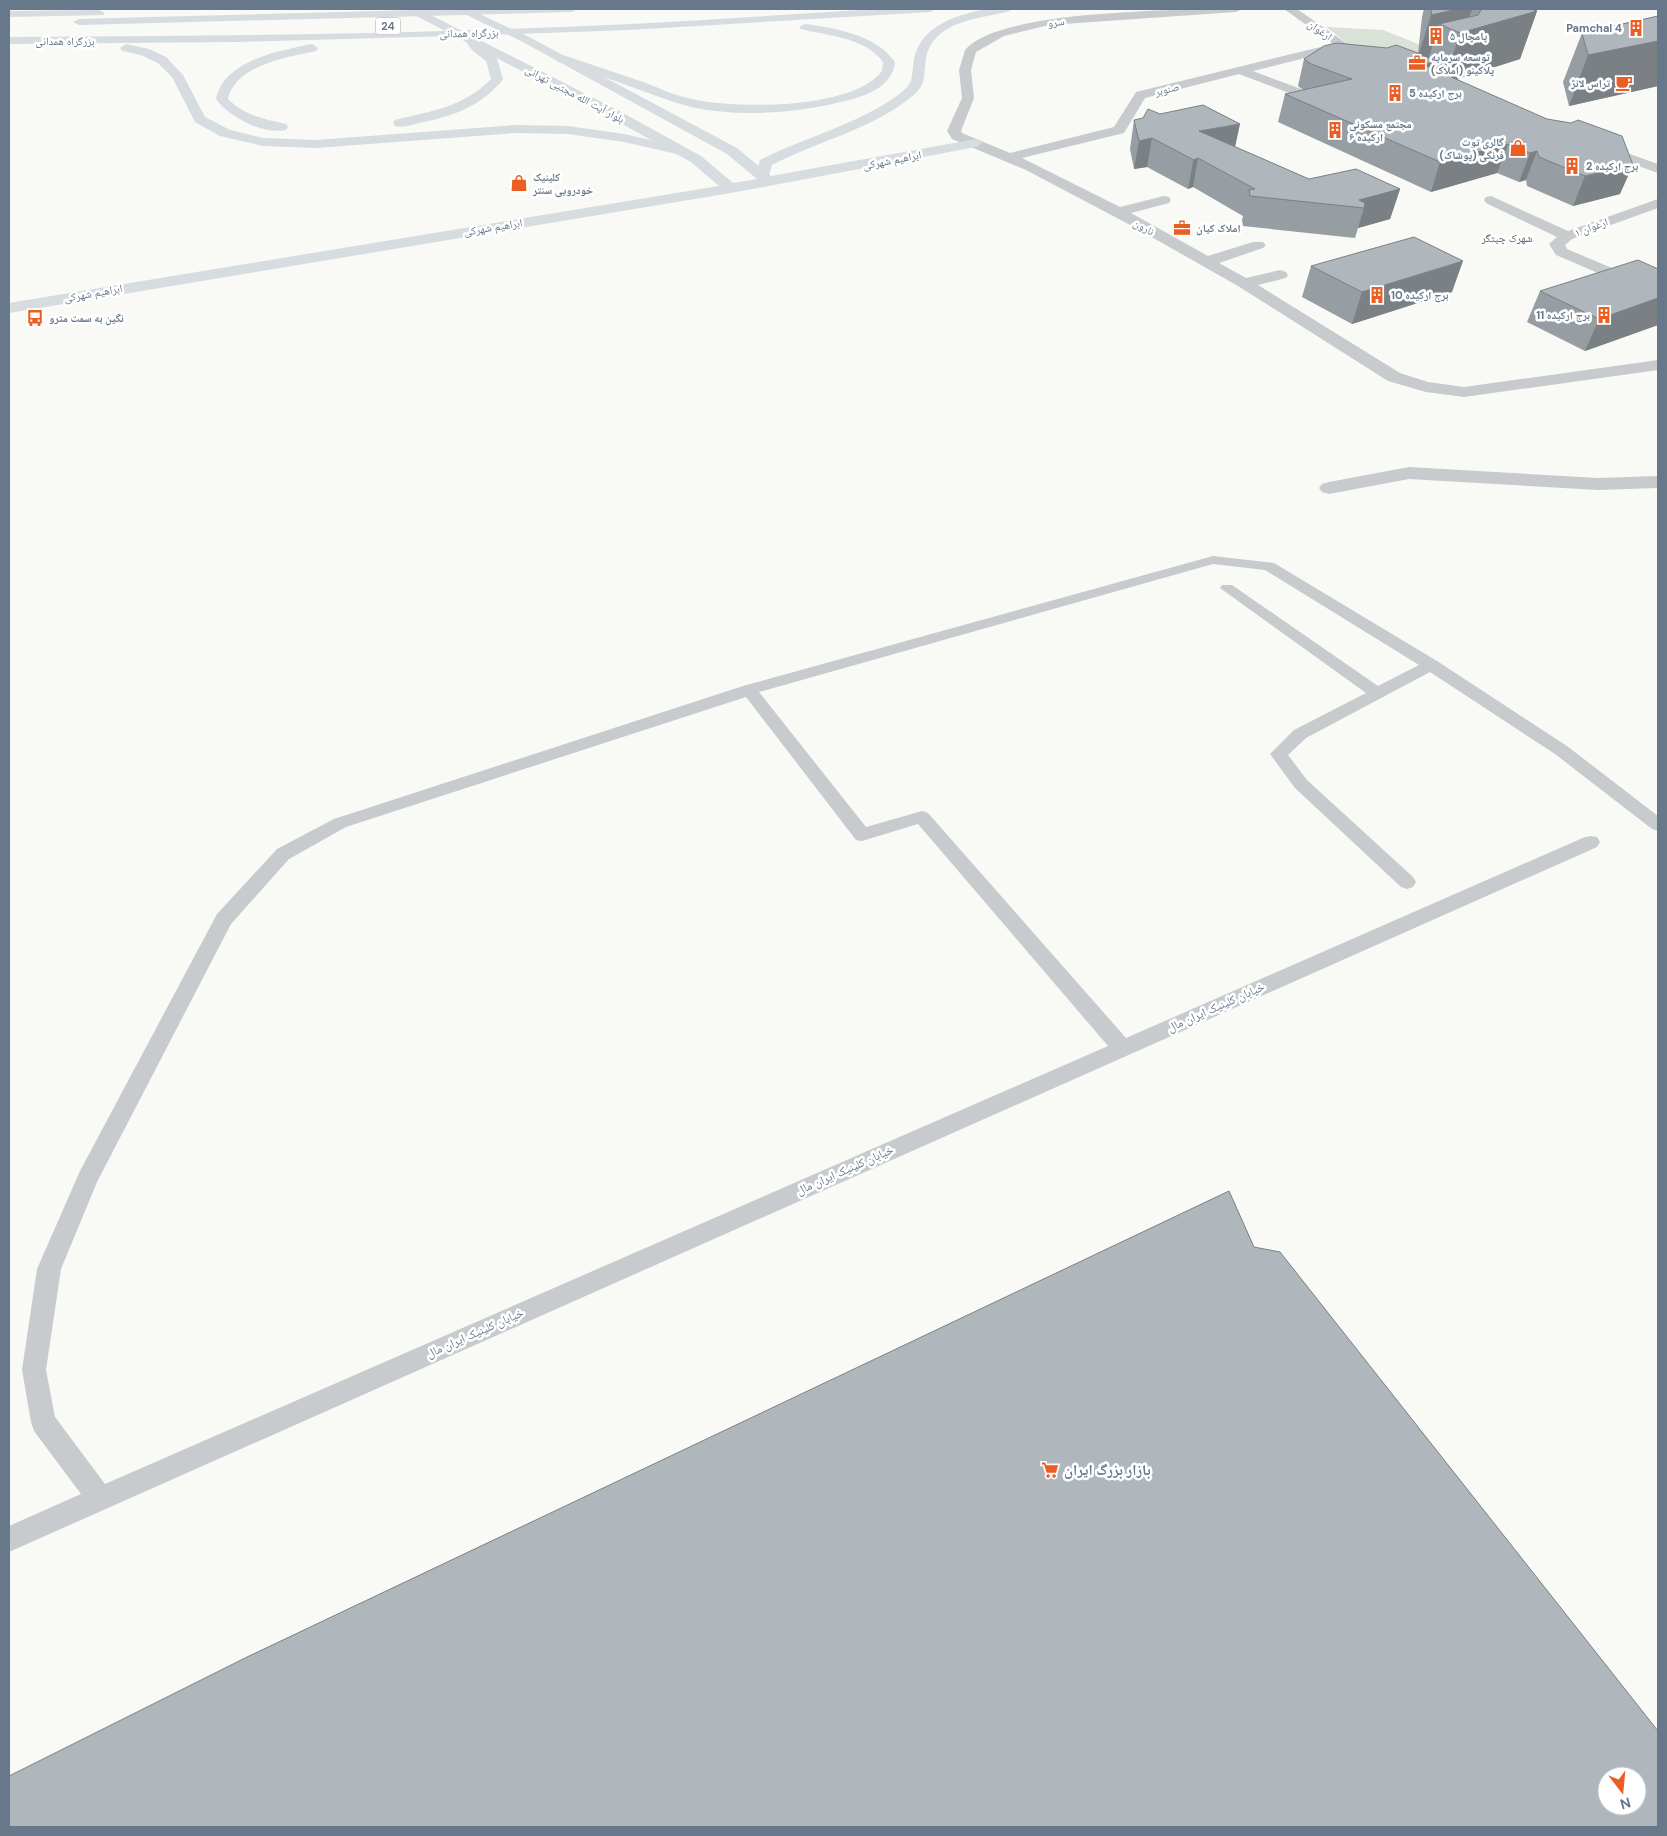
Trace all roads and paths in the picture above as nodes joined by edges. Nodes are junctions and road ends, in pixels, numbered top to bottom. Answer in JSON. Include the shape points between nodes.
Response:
{"nodes":[{"id":1,"x":128,"y":9,"type":"edge"},
{"id":2,"x":253,"y":9,"type":"edge"},
{"id":3,"x":411,"y":9,"type":"edge"},
{"id":4,"x":460,"y":9,"type":"edge"},
{"id":5,"x":572,"y":9,"type":"edge"},
{"id":6,"x":767,"y":9,"type":"edge"},
{"id":7,"x":930,"y":9,"type":"edge"},
{"id":8,"x":1006,"y":9,"type":"edge"},
{"id":9,"x":1236,"y":9,"type":"edge"},
{"id":10,"x":1290,"y":9,"type":"edge"},
{"id":11,"x":210,"y":10,"type":"junction"},
{"id":12,"x":9,"y":14,"type":"edge"},
{"id":13,"x":9,"y":23,"type":"edge"},
{"id":14,"x":628,"y":27,"type":"junction"},
{"id":15,"x":9,"y":32,"type":"edge"},
{"id":16,"x":487,"y":32,"type":"junction"},
{"id":17,"x":471,"y":40,"type":"junction"},
{"id":18,"x":9,"y":41,"type":"edge"},
{"id":19,"x":38,"y":41,"type":"junction"},
{"id":20,"x":1342,"y":45,"type":"junction"},
{"id":21,"x":562,"y":59,"type":"junction"},
{"id":22,"x":1382,"y":61,"type":"edge"},
{"id":23,"x":1242,"y":71,"type":"junction"},
{"id":24,"x":1297,"y":92,"type":"edge"},
{"id":25,"x":298,"y":129,"type":"dead end"},
{"id":26,"x":349,"y":129,"type":"dead end"},
{"id":27,"x":957,"y":136,"type":"junction"},
{"id":28,"x":1583,"y":142,"type":"edge"},
{"id":29,"x":976,"y":143,"type":"junction"},
{"id":30,"x":681,"y":151,"type":"junction"},
{"id":31,"x":1010,"y":157,"type":"junction"},
{"id":32,"x":747,"y":163,"type":"junction"},
{"id":33,"x":709,"y":169,"type":"junction"},
{"id":34,"x":1658,"y":169,"type":"edge"},
{"id":35,"x":766,"y":179,"type":"junction"},
{"id":36,"x":728,"y":186,"type":"junction"},
{"id":37,"x":1164,"y":200,"type":"dead end"},
{"id":38,"x":1491,"y":200,"type":"dead end"},
{"id":39,"x":1658,"y":203,"type":"edge"},
{"id":40,"x":1118,"y":212,"type":"junction"},
{"id":41,"x":1567,"y":236,"type":"junction"},
{"id":42,"x":1258,"y":245,"type":"dead end"},
{"id":43,"x":1205,"y":262,"type":"junction"},
{"id":44,"x":1280,"y":275,"type":"dead end"},
{"id":45,"x":1244,"y":283,"type":"junction"},
{"id":46,"x":1638,"y":285,"type":"edge"},
{"id":47,"x":9,"y":299,"type":"edge"},
{"id":48,"x":9,"y":308,"type":"edge"},
{"id":49,"x":1658,"y":365,"type":"edge"},
{"id":50,"x":1658,"y":482,"type":"edge"},
{"id":51,"x":1329,"y":488,"type":"dead end"},
{"id":52,"x":1227,"y":588,"type":"dead end"},
{"id":53,"x":1431,"y":665,"type":"junction"},
{"id":54,"x":749,"y":690,"type":"junction"},
{"id":55,"x":1379,"y":694,"type":"junction"},
{"id":56,"x":1658,"y":825,"type":"edge"},
{"id":57,"x":1591,"y":842,"type":"dead end"},
{"id":58,"x":1407,"y":882,"type":"dead end"},
{"id":59,"x":1122,"y":1048,"type":"junction"},
{"id":60,"x":100,"y":1498,"type":"junction"},
{"id":61,"x":9,"y":1539,"type":"edge"}],
"edges":[{"from":1,"to":11,"type":"main road"},
{"from":2,"to":11,"type":"main road"},
{"from":3,"to":17,"type":"main road","name":"بلوار آیت الله مجتبی تهرانی"},
{"from":4,"to":21,"type":"main road","name":"بلوار آیت الله مجتبی تهرانی"},
{"from":5,"to":13,"type":"main road","name":"بزرگراه همدانی","number":"24"},
{"from":6,"to":15,"type":"main road","name":"بزرگراه همدانی","number":"24","via":[[383,26]]},
{"from":7,"to":14,"type":"main road","name":"بزرگراه همدانی"},
{"from":8,"to":35,"type":"main road","via":[[950,22],[927,42],[922,50],[919,80],[902,98],[848,127],[764,162]]},
{"from":9,"to":27,"type":"street","name":"سرو","via":[[1049,22],[1000,32],[971,50],[965,70],[968,98],[954,130]]},
{"from":10,"to":20,"type":"street","name":"ارغوان"},
{"from":11,"to":12,"type":"main road"},
{"from":14,"to":16,"type":"main road","name":"بزرگراه همدانی"},
{"from":14,"to":21,"type":"main road","via":[[734,24],[810,28],[846,35],[862,42],[883,54],[890,66],[877,83],[854,94],[818,103],[753,108],[713,106],[675,98]]},
{"from":16,"to":19,"type":"main road","name":"بزرگراه همدانی"},
{"from":16,"to":25,"type":"main road","via":[[351,42],[291,52],[258,63],[233,78],[225,87],[222,99],[231,110],[268,125]]},
{"from":17,"to":26,"type":"main road","via":[[475,48],[490,58],[497,78],[483,95],[458,109],[418,120]]},
{"from":17,"to":30,"type":"main road","name":"بلوار آیت الله مجتبی تهرانی"},
{"from":18,"to":19,"type":"main road","name":"بزرگراه همدانی"},
{"from":19,"to":30,"type":"main road","via":[[115,46],[145,52],[162,60],[177,75],[200,119],[225,133],[262,142],[316,144],[516,129],[568,130]]},
{"from":20,"to":22,"type":"street","name":"ارغوان"},
{"from":20,"to":23,"type":"street","name":"صنوبر"},
{"from":21,"to":32,"type":"main road","name":"بلوار آیت الله مجتبی تهرانی","via":[[732,151]]},
{"from":23,"to":24,"type":"street"},
{"from":23,"to":31,"type":"street","name":"صنوبر","via":[[1140,95],[1119,130]]},
{"from":27,"to":29,"type":"street","name":"نارون"},
{"from":27,"to":35,"type":"main road","name":"ابراهیم شهرکی"},
{"from":28,"to":34,"type":"street"},
{"from":29,"to":31,"type":"street","name":"نارون"},
{"from":29,"to":35,"type":"main road","name":"ابراهیم شهرکی"},
{"from":30,"to":33,"type":"main road","name":"بلوار آیت الله مجتبی تهرانی"},
{"from":31,"to":40,"type":"street","name":"نارون"},
{"from":32,"to":33,"type":"main road","via":[[733,169]]},
{"from":32,"to":35,"type":"main road","name":"بلوار آیت الله مجتبی تهرانی"},
{"from":33,"to":36,"type":"main road","name":"بلوار آیت الله مجتبی تهرانی"},
{"from":35,"to":36,"type":"main road","name":"ابراهیم شهرکی"},
{"from":36,"to":47,"type":"main road","name":"ابراهیم شهرکی"},
{"from":36,"to":48,"type":"main road","name":"ابراهیم شهرکی"},
{"from":37,"to":40,"type":"street"},
{"from":38,"to":41,"type":"street"},
{"from":39,"to":41,"type":"street","name":"ارغوان ۱"},
{"from":40,"to":43,"type":"street","name":"نارون"},
{"from":41,"to":46,"type":"street","name":"ارغوان ۱","via":[[1557,244],[1562,252]]},
{"from":42,"to":43,"type":"street"},
{"from":43,"to":45,"type":"street","name":"نارون"},
{"from":44,"to":45,"type":"street"},
{"from":45,"to":49,"type":"street","name":"نارون","via":[[1394,377],[1426,387],[1464,392]]},
{"from":50,"to":51,"type":"street","via":[[1598,484],[1409,473]]},
{"from":52,"to":55,"type":"lane"},
{"from":53,"to":54,"type":"lane","via":[[1269,566],[1213,560]]},
{"from":53,"to":55,"type":"lane"},
{"from":53,"to":56,"type":"lane","via":[[1561,750]]},
{"from":54,"to":59,"type":"lane","via":[[862,835],[922,817]]},
{"from":54,"to":60,"type":"lane","via":[[340,823],[282,854],[224,919],[88,1178],[49,1269],[34,1370],[42,1422]]},
{"from":55,"to":58,"type":"lane","via":[[1300,734],[1278,754],[1302,784]]},
{"from":57,"to":59,"type":"lane","name":"خیابان کلینیک ایران مال"},
{"from":59,"to":60,"type":"lane","name":"خیابان کلینیک ایران مال"},
{"from":60,"to":61,"type":"lane","name":"خیابان کلینیک ایران مال"}]}
